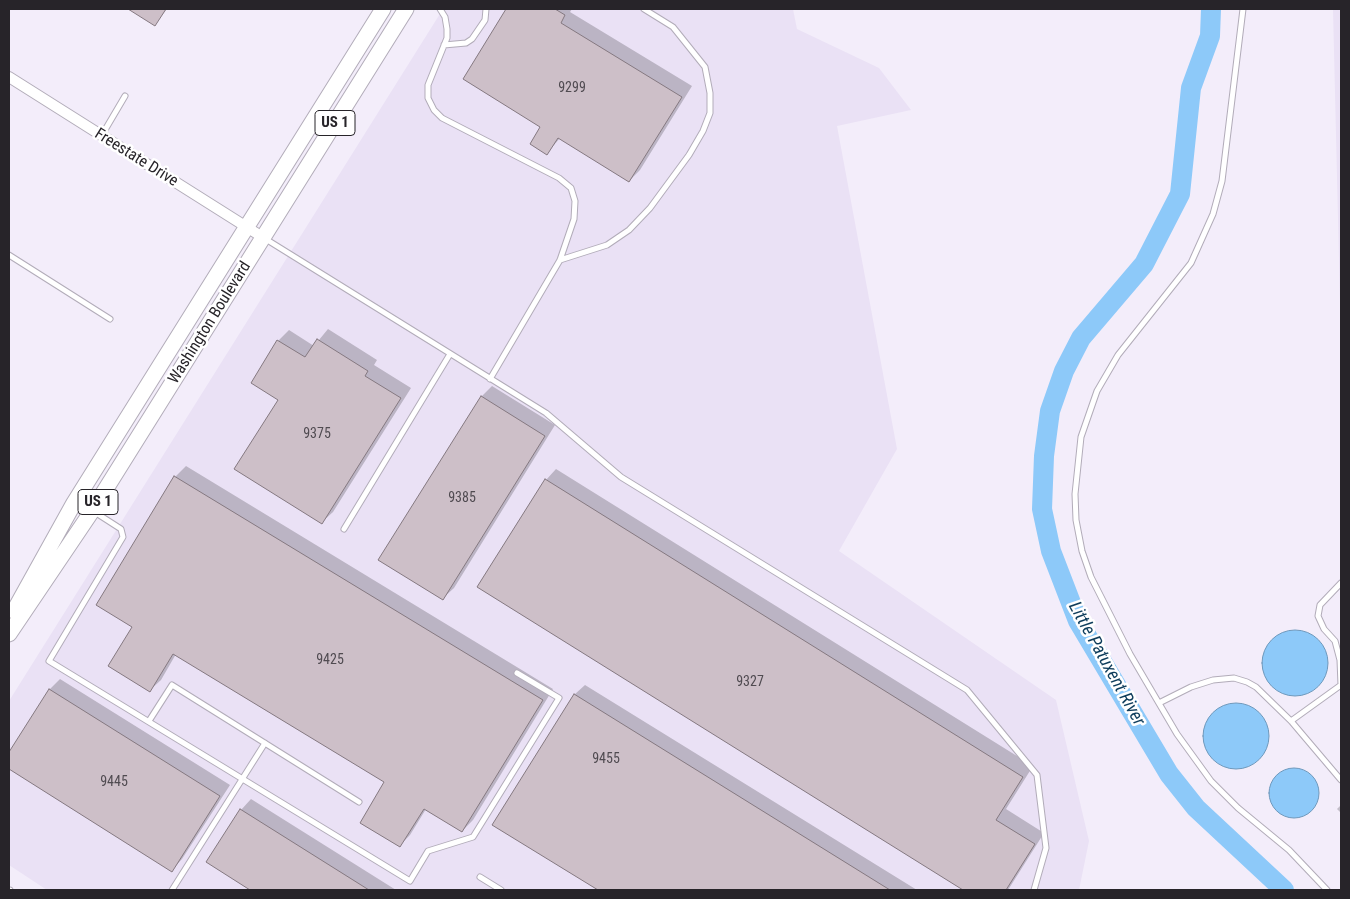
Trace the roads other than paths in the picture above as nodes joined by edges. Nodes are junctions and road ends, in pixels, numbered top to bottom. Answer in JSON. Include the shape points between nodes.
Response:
{"nodes":[{"id":1,"x":383,"y":9,"type":"edge"},
{"id":2,"x":406,"y":9,"type":"edge"},
{"id":3,"x":440,"y":9,"type":"edge"},
{"id":4,"x":486,"y":9,"type":"edge"},
{"id":5,"x":644,"y":9,"type":"edge"},
{"id":6,"x":1243,"y":9,"type":"edge"},
{"id":7,"x":444,"y":45,"type":"junction"},
{"id":8,"x":9,"y":77,"type":"edge"},
{"id":9,"x":125,"y":96,"type":"dead end"},
{"id":10,"x":102,"y":136,"type":"junction"},
{"id":11,"x":246,"y":228,"type":"junction"},
{"id":12,"x":264,"y":238,"type":"junction"},
{"id":13,"x":9,"y":255,"type":"edge"},
{"id":14,"x":560,"y":260,"type":"junction"},
{"id":15,"x":110,"y":319,"type":"dead end"},
{"id":16,"x":450,"y":354,"type":"junction"},
{"id":17,"x":490,"y":379,"type":"junction"},
{"id":18,"x":92,"y":510,"type":"junction"},
{"id":19,"x":344,"y":530,"type":"dead end"},
{"id":20,"x":1341,"y":583,"type":"edge"},
{"id":21,"x":9,"y":620,"type":"edge"},
{"id":22,"x":9,"y":634,"type":"edge"},
{"id":23,"x":517,"y":673,"type":"dead end"},
{"id":24,"x":1159,"y":702,"type":"junction"},
{"id":25,"x":149,"y":721,"type":"junction"},
{"id":26,"x":1291,"y":722,"type":"junction"},
{"id":27,"x":265,"y":743,"type":"junction"},
{"id":28,"x":244,"y":778,"type":"junction"},
{"id":29,"x":1341,"y":780,"type":"edge"},
{"id":30,"x":359,"y":802,"type":"dead end"},
{"id":31,"x":480,"y":878,"type":"dead end"},
{"id":32,"x":172,"y":890,"type":"edge"},
{"id":33,"x":501,"y":890,"type":"edge"},
{"id":34,"x":1034,"y":890,"type":"edge"},
{"id":35,"x":1327,"y":890,"type":"edge"}],
"edges":[{"from":1,"to":11,"type":"main road","name":"Washington Boulevard","number":"US 1"},
{"from":2,"to":12,"type":"main road","name":"Washington Boulevard","number":"US 1"},
{"from":3,"to":7,"type":"lane","via":[[447,29]]},
{"from":4,"to":7,"type":"lane","via":[[485,20],[472,39],[466,43]]},
{"from":5,"to":14,"type":"lane","via":[[673,28],[705,67],[710,113],[689,155],[650,208],[634,224],[607,245],[578,257]]},
{"from":6,"to":24,"type":"lane","via":[[1222,180],[1213,214],[1191,263],[1108,370],[1088,414],[1077,464],[1076,520],[1085,560],[1110,617]]},
{"from":7,"to":14,"type":"lane","via":[[428,85],[428,98],[434,110],[442,118],[560,178],[571,188],[575,201],[574,219]]},
{"from":8,"to":10,"type":"street","name":"Freestate Drive"},
{"from":9,"to":10,"type":"lane"},
{"from":10,"to":11,"type":"street","name":"Freestate Drive"},
{"from":11,"to":12,"type":"street","name":"Freestate Drive"},
{"from":11,"to":21,"type":"main road","name":"Washington Boulevard","number":"US 1","via":[[74,503]]},
{"from":12,"to":16,"type":"lane"},
{"from":12,"to":18,"type":"main road","name":"Washington Boulevard","number":"US 1"},
{"from":13,"to":15,"type":"lane"},
{"from":14,"to":17,"type":"lane"},
{"from":16,"to":17,"type":"lane"},
{"from":16,"to":19,"type":"lane"},
{"from":17,"to":34,"type":"lane","via":[[546,413],[621,477],[967,690],[1037,775],[1046,848]]},
{"from":18,"to":22,"type":"main road","name":"Washington Boulevard","number":"US 1"},
{"from":18,"to":25,"type":"lane","via":[[121,529],[123,537],[48,661]]},
{"from":20,"to":26,"type":"lane","via":[[1320,605],[1318,616],[1335,641],[1341,685]]},
{"from":23,"to":28,"type":"lane","via":[[559,698],[473,837],[428,851],[410,881]]},
{"from":24,"to":26,"type":"lane","via":[[1219,678],[1234,678],[1256,687]]},
{"from":24,"to":35,"type":"lane","via":[[1177,734],[1211,781]]},
{"from":25,"to":27,"type":"lane","via":[[172,685]]},
{"from":25,"to":28,"type":"lane"},
{"from":26,"to":29,"type":"lane"},
{"from":27,"to":28,"type":"lane"},
{"from":27,"to":30,"type":"lane"},
{"from":28,"to":32,"type":"lane"},
{"from":31,"to":33,"type":"lane"}]}
